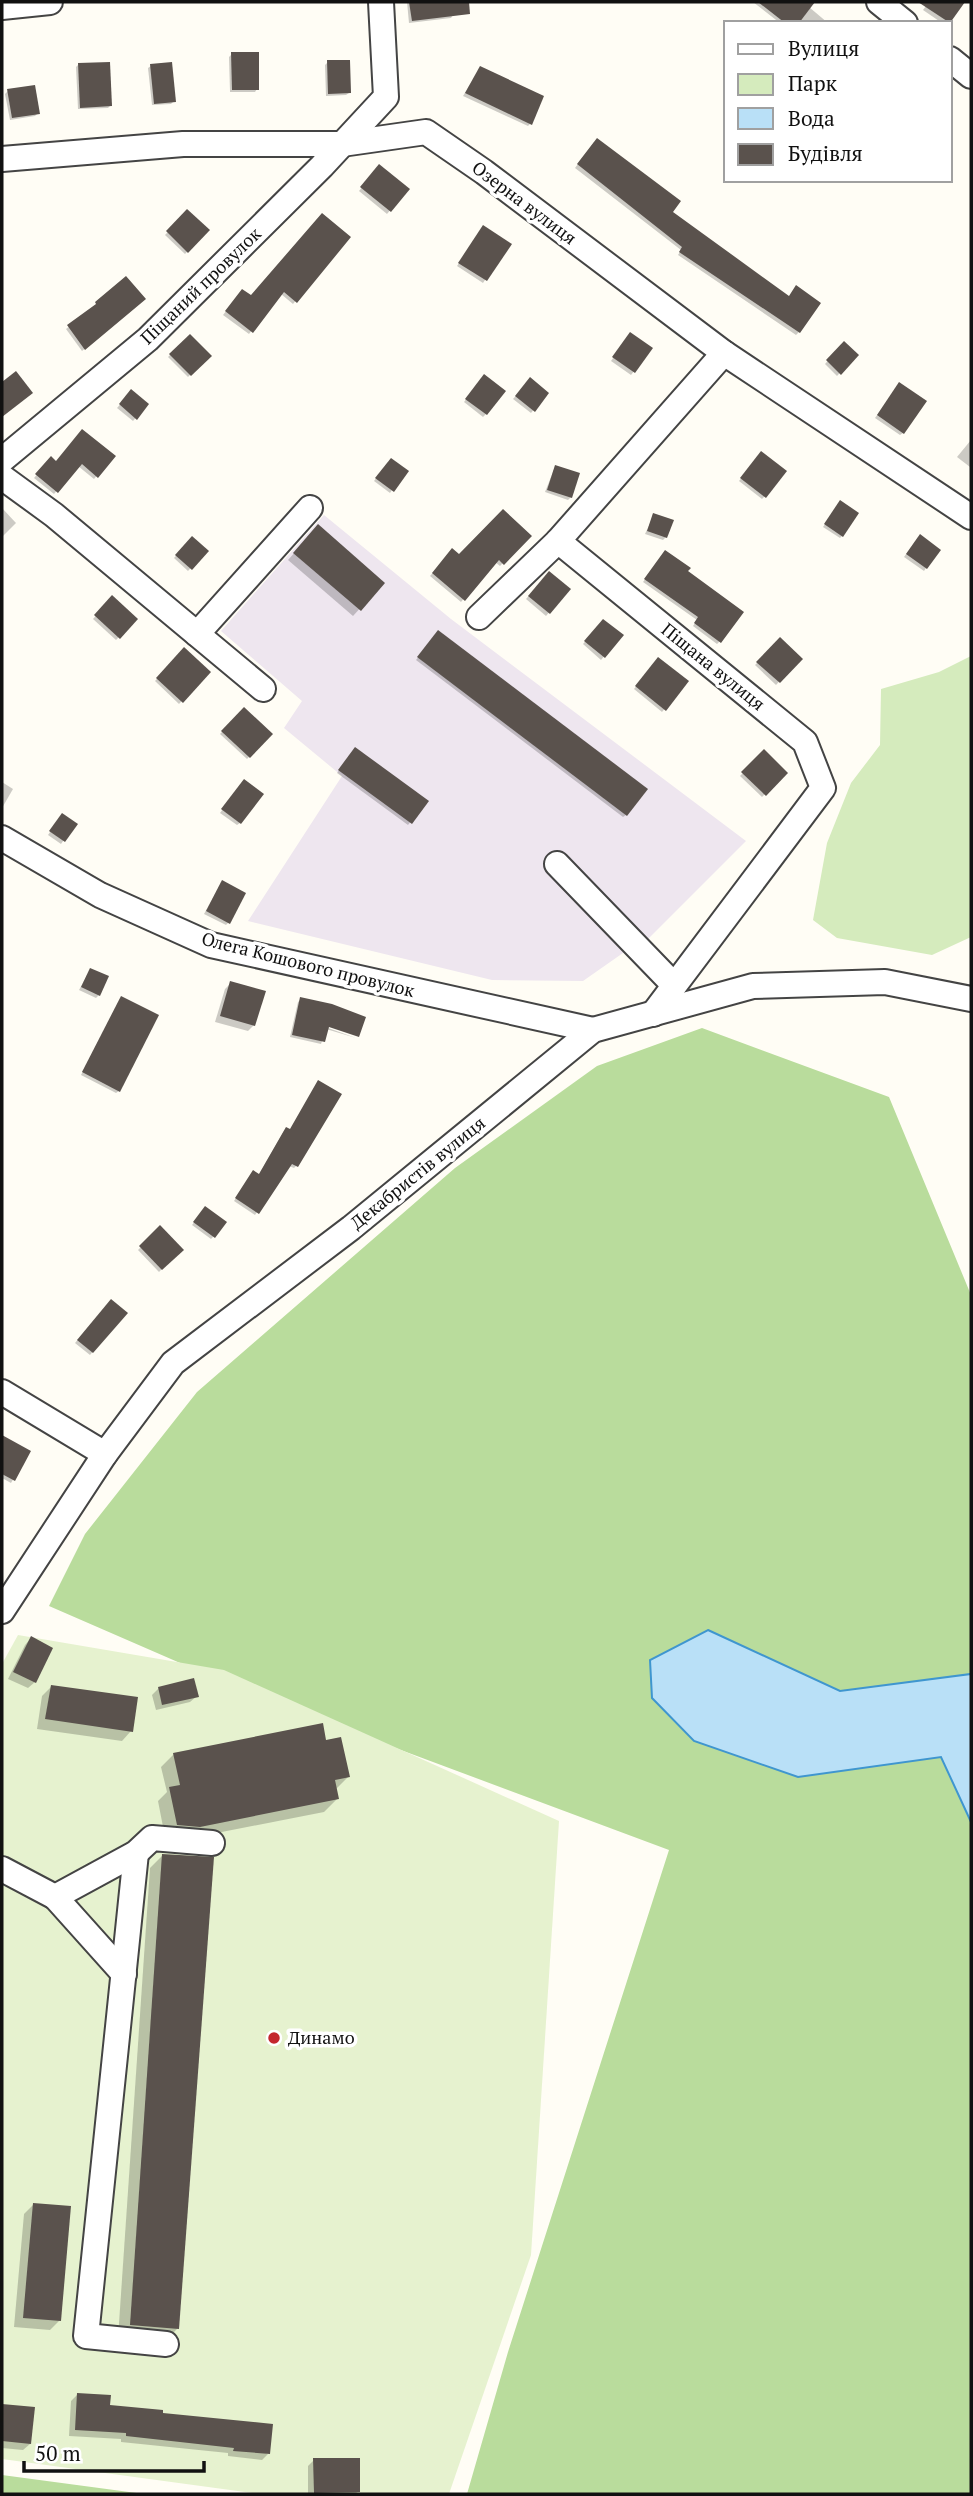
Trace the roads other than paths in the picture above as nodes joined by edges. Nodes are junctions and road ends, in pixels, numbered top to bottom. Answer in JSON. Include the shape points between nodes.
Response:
{"nodes":[{"id":1,"x":50,"y":2,"type":"edge"},
{"id":2,"x":381,"y":2,"type":"edge"},
{"id":3,"x":879,"y":2,"type":"edge"},
{"id":4,"x":2,"y":7,"type":"edge"},
{"id":5,"x":903,"y":21,"type":"edge"},
{"id":6,"x":952,"y":61,"type":"edge"},
{"id":7,"x":971,"y":76,"type":"edge"},
{"id":8,"x":342,"y":144,"type":"junction"},
{"id":9,"x":2,"y":159,"type":"edge"},
{"id":10,"x":724,"y":353,"type":"junction"},
{"id":11,"x":2,"y":460,"type":"edge"},
{"id":12,"x":2,"y":477,"type":"edge"},
{"id":13,"x":310,"y":508,"type":"dead end"},
{"id":14,"x":971,"y":517,"type":"edge"},
{"id":15,"x":558,"y":541,"type":"junction"},
{"id":16,"x":479,"y":617,"type":"dead end"},
{"id":17,"x":198,"y":634,"type":"junction"},
{"id":18,"x":263,"y":689,"type":"dead end"},
{"id":19,"x":2,"y":838,"type":"edge"},
{"id":20,"x":557,"y":864,"type":"dead end"},
{"id":21,"x":674,"y":985,"type":"junction"},
{"id":22,"x":971,"y":999,"type":"edge"},
{"id":23,"x":653,"y":1014,"type":"junction"},
{"id":24,"x":593,"y":1030,"type":"junction"},
{"id":25,"x":2,"y":1392,"type":"edge"},
{"id":26,"x":104,"y":1454,"type":"junction"},
{"id":27,"x":2,"y":1611,"type":"edge"},
{"id":28,"x":212,"y":1843,"type":"dead end"},
{"id":29,"x":136,"y":1853,"type":"junction"},
{"id":30,"x":2,"y":1869,"type":"edge"},
{"id":31,"x":55,"y":1896,"type":"junction"},
{"id":32,"x":124,"y":1974,"type":"junction"},
{"id":33,"x":166,"y":2344,"type":"dead end"}],
"edges":[{"from":1,"to":4,"type":"street"},
{"from":2,"to":8,"type":"street","name":"Піщаний провулок","via":[[386,97]]},
{"from":3,"to":5,"type":"street"},
{"from":6,"to":7,"type":"street"},
{"from":8,"to":9,"type":"street","name":"Озерна вулиця","via":[[183,144]]},
{"from":8,"to":10,"type":"street","name":"Озерна вулиця","via":[[426,132]]},
{"from":8,"to":11,"type":"street","name":"Піщаний провулок","via":[[148,339]]},
{"from":10,"to":14,"type":"street","name":"Озерна вулиця"},
{"from":10,"to":15,"type":"street"},
{"from":12,"to":17,"type":"street"},
{"from":13,"to":17,"type":"street"},
{"from":15,"to":16,"type":"street"},
{"from":15,"to":21,"type":"street","name":"Піщана вулиця","via":[[805,742],[823,788]]},
{"from":17,"to":18,"type":"street"},
{"from":19,"to":24,"type":"street","name":"Олега Кошового провулок","via":[[100,895],[211,945]]},
{"from":20,"to":21,"type":"street"},
{"from":21,"to":23,"type":"street","name":"Піщана вулиця"},
{"from":22,"to":23,"type":"street","name":"Декабристів вулиця","via":[[886,982],[753,986]]},
{"from":23,"to":24,"type":"street","name":"Декабристів вулиця"},
{"from":24,"to":26,"type":"street","name":"Декабристів вулиця","via":[[351,1228],[173,1363]]},
{"from":25,"to":26,"type":"street"},
{"from":26,"to":27,"type":"street","name":"Декабристів вулиця"},
{"from":28,"to":29,"type":"street","via":[[152,1838]]},
{"from":29,"to":31,"type":"street"},
{"from":29,"to":32,"type":"street"},
{"from":30,"to":31,"type":"street"},
{"from":31,"to":32,"type":"street"},
{"from":32,"to":33,"type":"street","via":[[86,2336]]}]}
